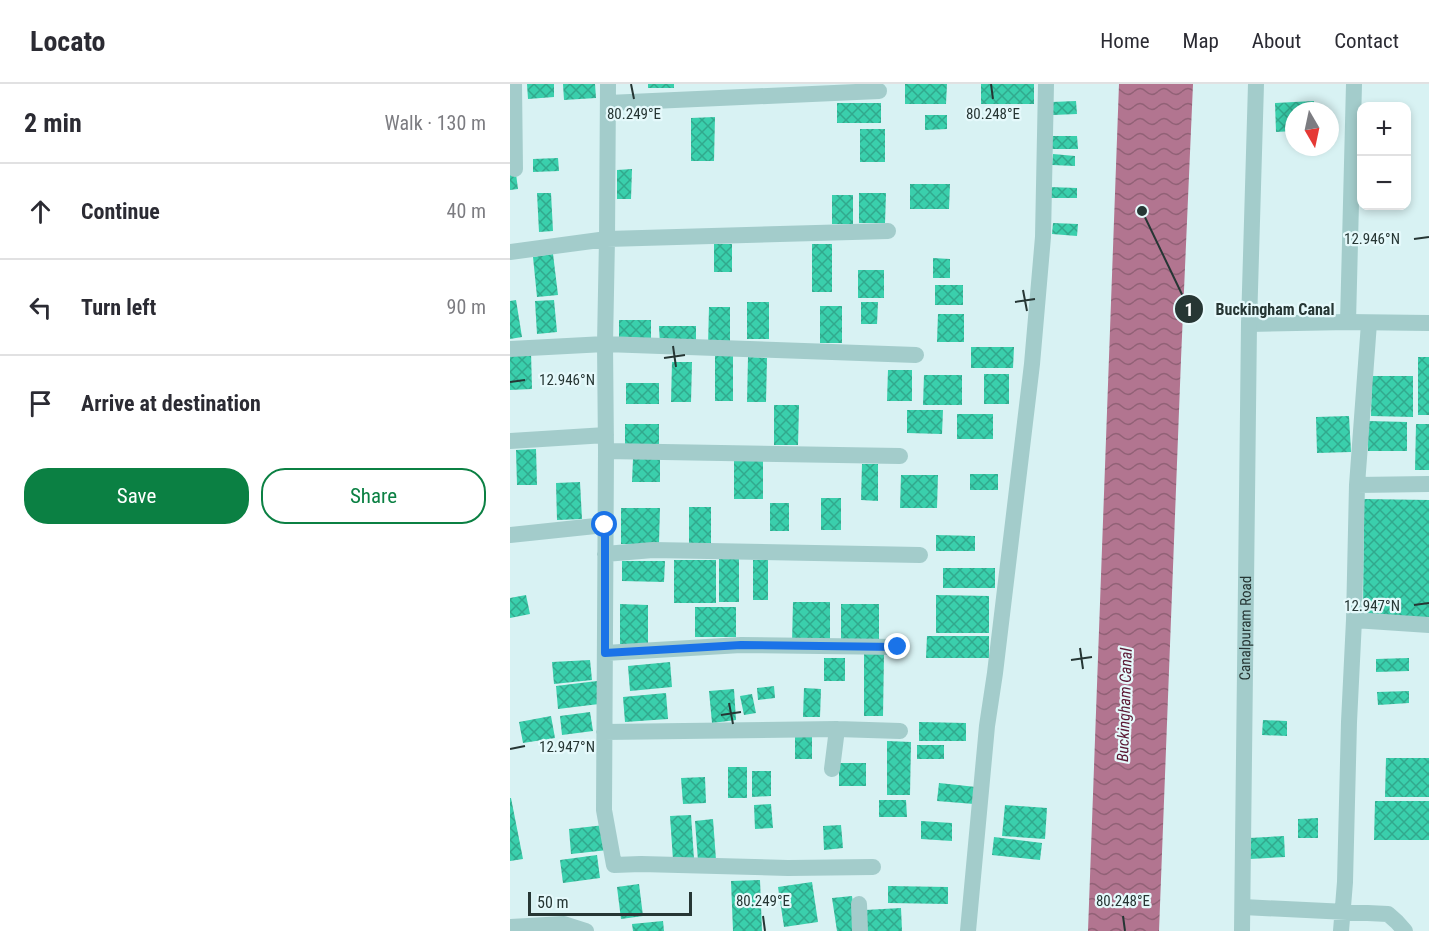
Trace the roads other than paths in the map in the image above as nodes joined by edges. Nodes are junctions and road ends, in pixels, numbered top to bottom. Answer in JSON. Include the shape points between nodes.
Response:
{"nodes":[{"id":1,"x":514,"y":84,"type":"edge"},
{"id":2,"x":608,"y":84,"type":"edge"},
{"id":3,"x":1047,"y":84,"type":"edge"},
{"id":4,"x":1256,"y":84,"type":"edge"},
{"id":5,"x":1354,"y":84,"type":"edge"},
{"id":6,"x":879,"y":91,"type":"dead end"},
{"id":7,"x":608,"y":103,"type":"junction"},
{"id":8,"x":515,"y":169,"type":"dead end"},
{"id":9,"x":888,"y":231,"type":"dead end"},
{"id":10,"x":607,"y":239,"type":"junction"},
{"id":11,"x":510,"y":252,"type":"edge"},
{"id":12,"x":1348,"y":322,"type":"junction"},
{"id":13,"x":1369,"y":323,"type":"junction"},
{"id":14,"x":1429,"y":323,"type":"edge"},
{"id":15,"x":1250,"y":324,"type":"junction"},
{"id":16,"x":604,"y":344,"type":"junction"},
{"id":17,"x":510,"y":349,"type":"edge"},
{"id":18,"x":916,"y":355,"type":"dead end"},
{"id":19,"x":510,"y":441,"type":"edge"},
{"id":20,"x":606,"y":443,"type":"junction"},
{"id":21,"x":900,"y":456,"type":"dead end"},
{"id":22,"x":1429,"y":484,"type":"edge"},
{"id":23,"x":1357,"y":485,"type":"junction"},
{"id":24,"x":605,"y":525,"type":"junction"},
{"id":25,"x":510,"y":535,"type":"edge"},
{"id":26,"x":605,"y":554,"type":"junction"},
{"id":27,"x":920,"y":555,"type":"dead end"},
{"id":28,"x":1354,"y":621,"type":"junction"},
{"id":29,"x":1429,"y":625,"type":"edge"},
{"id":30,"x":898,"y":647,"type":"dead end"},
{"id":31,"x":605,"y":653,"type":"junction"},
{"id":32,"x":837,"y":729,"type":"junction"},
{"id":33,"x":900,"y":731,"type":"dead end"},
{"id":34,"x":604,"y":732,"type":"junction"},
{"id":35,"x":832,"y":769,"type":"dead end"},
{"id":36,"x":873,"y":867,"type":"dead end"},
{"id":37,"x":859,"y":904,"type":"dead end"},
{"id":38,"x":1243,"y":907,"type":"junction"},
{"id":39,"x":1342,"y":912,"type":"junction"},
{"id":40,"x":510,"y":927,"type":"edge"},
{"id":41,"x":586,"y":931,"type":"edge"},
{"id":42,"x":860,"y":931,"type":"edge"},
{"id":43,"x":968,"y":931,"type":"edge"},
{"id":44,"x":1242,"y":931,"type":"edge"},
{"id":45,"x":1341,"y":931,"type":"edge"},
{"id":46,"x":1405,"y":931,"type":"edge"}],
"edges":[{"from":1,"to":8,"type":"street"},
{"from":2,"to":7,"type":"street"},
{"from":3,"to":43,"type":"street","via":[[1043,237],[1032,364],[987,726]]},
{"from":4,"to":15,"type":"street","name":"Canalpuram Road"},
{"from":5,"to":12,"type":"street"},
{"from":6,"to":7,"type":"street"},
{"from":7,"to":10,"type":"street"},
{"from":9,"to":10,"type":"street"},
{"from":10,"to":11,"type":"street"},
{"from":10,"to":16,"type":"street"},
{"from":12,"to":13,"type":"street"},
{"from":12,"to":15,"type":"street"},
{"from":13,"to":14,"type":"street"},
{"from":13,"to":23,"type":"street"},
{"from":15,"to":38,"type":"street","name":"Canalpuram Road"},
{"from":16,"to":17,"type":"street"},
{"from":16,"to":18,"type":"street"},
{"from":16,"to":20,"type":"street"},
{"from":19,"to":20,"type":"street"},
{"from":20,"to":21,"type":"street"},
{"from":20,"to":24,"type":"street"},
{"from":22,"to":23,"type":"street"},
{"from":23,"to":28,"type":"street"},
{"from":24,"to":25,"type":"street"},
{"from":24,"to":26,"type":"street"},
{"from":26,"to":27,"type":"street","via":[[653,550]]},
{"from":26,"to":31,"type":"street"},
{"from":28,"to":29,"type":"street"},
{"from":28,"to":39,"type":"street"},
{"from":30,"to":31,"type":"street","via":[[741,645]]},
{"from":31,"to":34,"type":"street"},
{"from":32,"to":33,"type":"street"},
{"from":32,"to":34,"type":"street"},
{"from":32,"to":35,"type":"street"},
{"from":34,"to":36,"type":"street","via":[[604,810],[614,865]]},
{"from":37,"to":42,"type":"street"},
{"from":38,"to":39,"type":"street"},
{"from":38,"to":44,"type":"street","name":"Canalpuram Road"},
{"from":39,"to":45,"type":"street"},
{"from":39,"to":46,"type":"street","via":[[1388,914]]},
{"from":40,"to":41,"type":"street","via":[[564,924]]}]}
